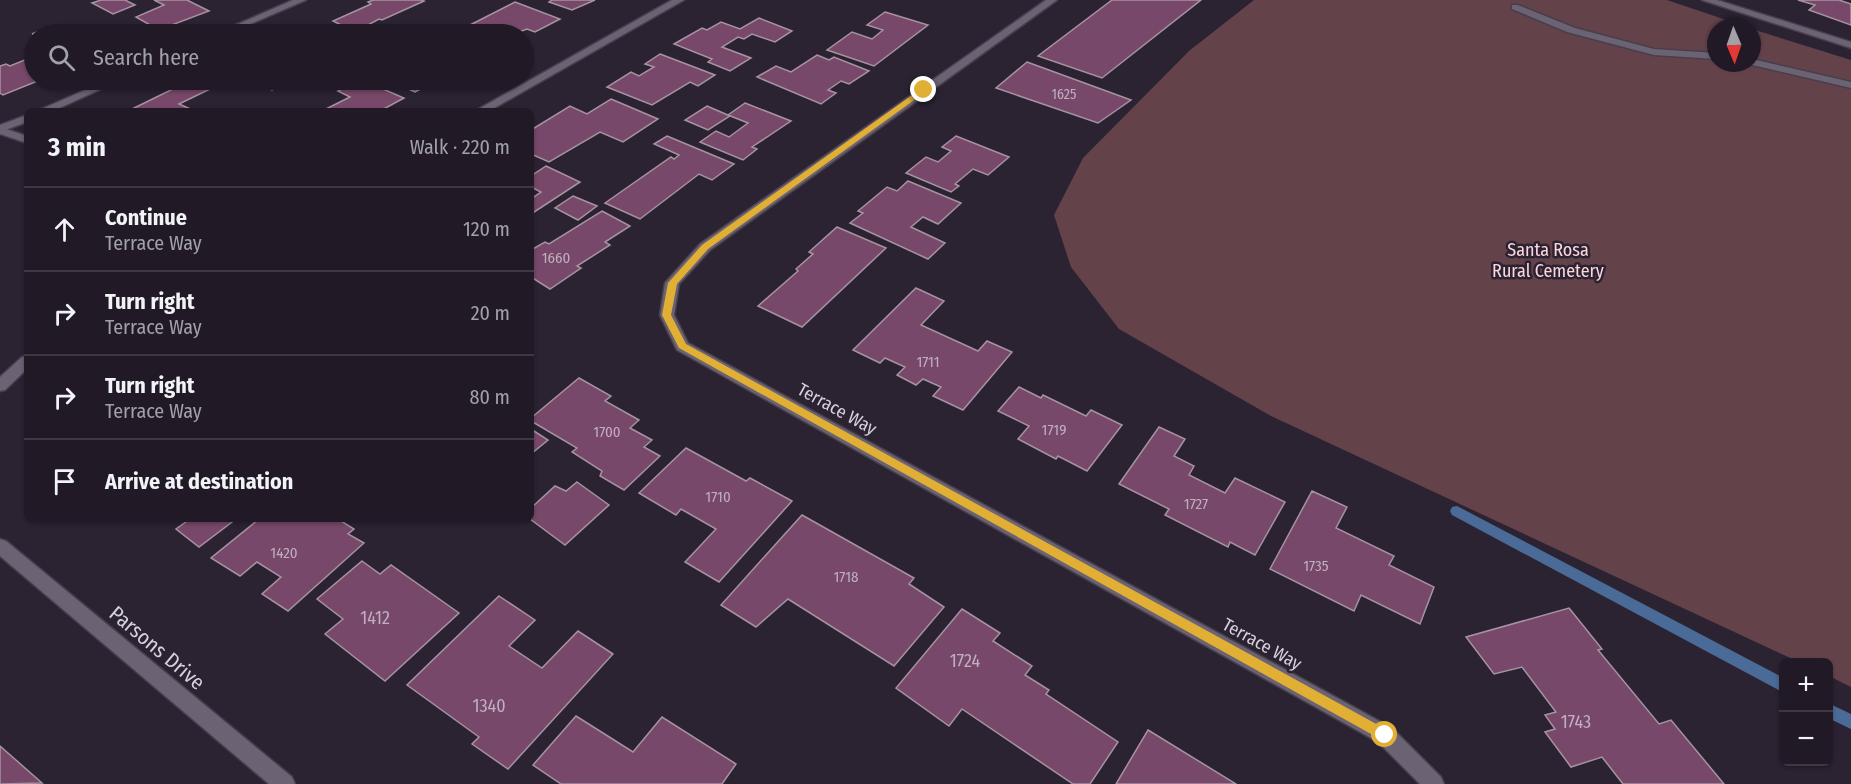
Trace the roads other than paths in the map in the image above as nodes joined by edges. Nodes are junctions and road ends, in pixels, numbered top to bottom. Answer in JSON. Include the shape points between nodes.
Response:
{"nodes":[{"id":1,"x":301,"y":0,"type":"edge"},
{"id":2,"x":680,"y":0,"type":"edge"},
{"id":3,"x":1052,"y":0,"type":"edge"},
{"id":4,"x":1707,"y":0,"type":"edge"},
{"id":5,"x":1515,"y":7,"type":"dead end"},
{"id":6,"x":244,"y":24,"type":"edge"},
{"id":7,"x":1851,"y":45,"type":"edge"},
{"id":8,"x":1707,"y":55,"type":"edge"},
{"id":9,"x":1761,"y":64,"type":"edge"},
{"id":10,"x":534,"y":81,"type":"edge"},
{"id":11,"x":1851,"y":85,"type":"edge"},
{"id":12,"x":92,"y":90,"type":"edge"},
{"id":13,"x":519,"y":90,"type":"edge"},
{"id":14,"x":50,"y":108,"type":"edge"},
{"id":15,"x":486,"y":108,"type":"edge"},
{"id":16,"x":24,"y":119,"type":"edge"},
{"id":17,"x":0,"y":130,"type":"edge"},
{"id":18,"x":24,"y":139,"type":"edge"},
{"id":19,"x":24,"y":365,"type":"edge"},
{"id":20,"x":0,"y":386,"type":"edge"},
{"id":21,"x":0,"y":546,"type":"edge"},
{"id":22,"x":285,"y":784,"type":"edge"},
{"id":23,"x":1434,"y":784,"type":"edge"}],
"edges":[{"from":1,"to":6,"type":"street"},
{"from":2,"to":10,"type":"street"},
{"from":3,"to":23,"type":"street","name":"Terrace Way","via":[[705,247],[672,283],[667,315],[682,346],[1385,735]]},
{"from":4,"to":7,"type":"street"},
{"from":5,"to":8,"type":"street","via":[[1570,30],[1654,52]]},
{"from":9,"to":11,"type":"street"},
{"from":12,"to":14,"type":"street"},
{"from":13,"to":15,"type":"street"},
{"from":16,"to":17,"type":"street"},
{"from":17,"to":18,"type":"street"},
{"from":19,"to":20,"type":"street"},
{"from":21,"to":22,"type":"street","name":"Parsons Drive"}]}
